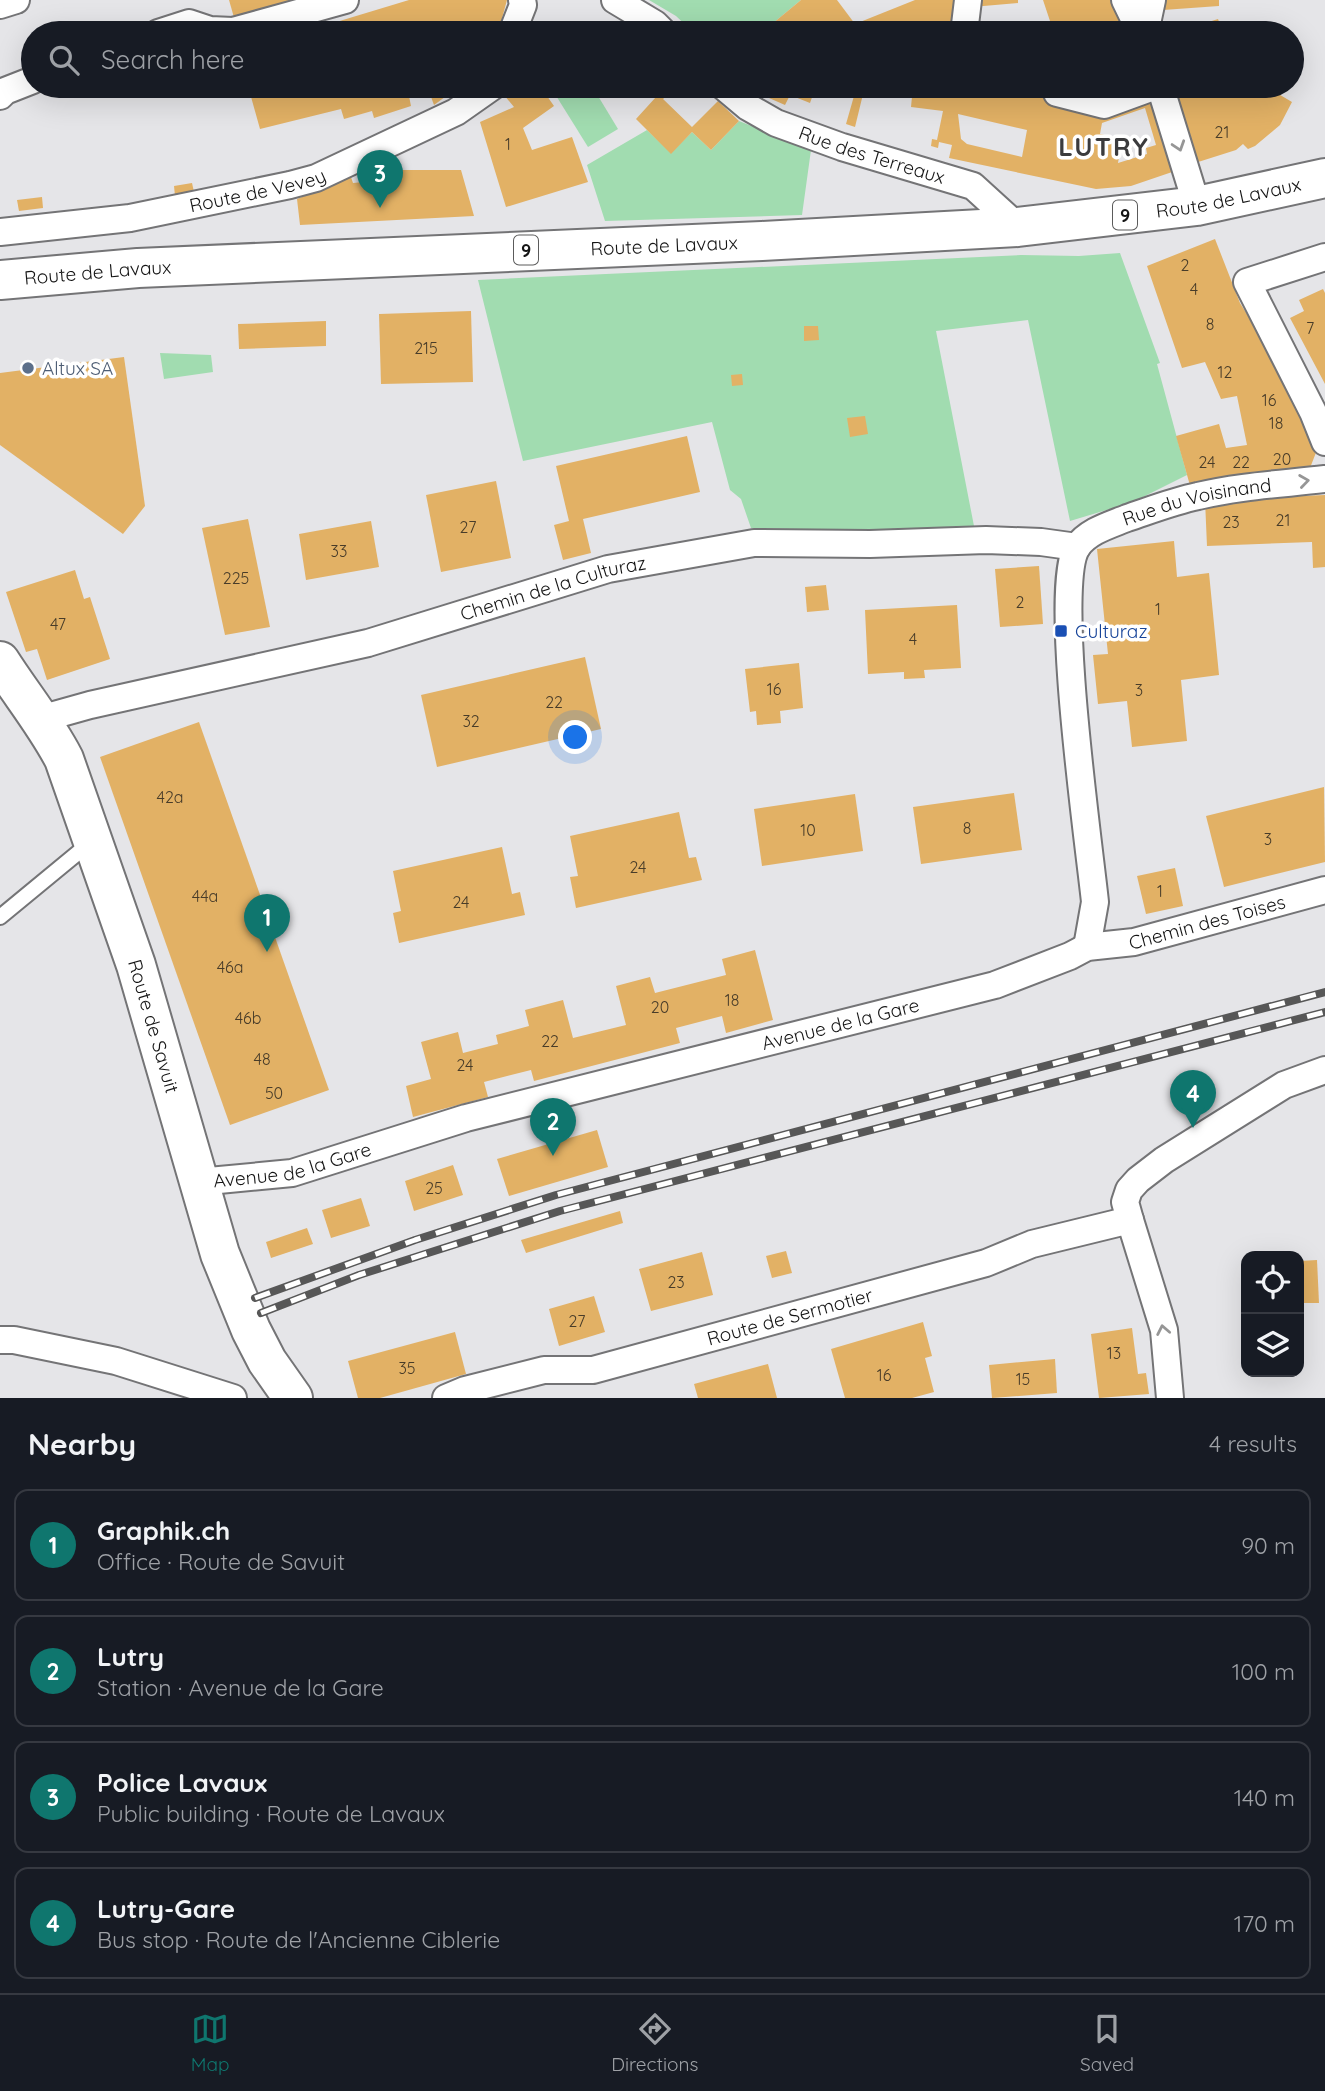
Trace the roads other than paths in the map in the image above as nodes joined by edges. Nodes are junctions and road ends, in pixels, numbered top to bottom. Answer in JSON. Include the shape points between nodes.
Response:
{"nodes":[{"id":1,"x":16,"y":0,"type":"edge"},
{"id":2,"x":345,"y":0,"type":"edge"},
{"id":3,"x":522,"y":0,"type":"edge"},
{"id":4,"x":615,"y":0,"type":"edge"},
{"id":5,"x":968,"y":0,"type":"edge"},
{"id":6,"x":1125,"y":0,"type":"edge"},
{"id":7,"x":1152,"y":0,"type":"edge"},
{"id":8,"x":0,"y":5,"type":"edge"},
{"id":9,"x":269,"y":21,"type":"edge"},
{"id":10,"x":517,"y":21,"type":"edge"},
{"id":11,"x":649,"y":21,"type":"edge"},
{"id":12,"x":965,"y":21,"type":"edge"},
{"id":13,"x":1136,"y":21,"type":"edge"},
{"id":14,"x":1146,"y":21,"type":"edge"},
{"id":15,"x":21,"y":85,"type":"edge"},
{"id":16,"x":0,"y":96,"type":"edge"},
{"id":17,"x":476,"y":98,"type":"edge"},
{"id":18,"x":737,"y":98,"type":"edge"},
{"id":19,"x":1077,"y":98,"type":"edge"},
{"id":20,"x":1124,"y":98,"type":"edge"},
{"id":21,"x":1162,"y":98,"type":"edge"},
{"id":22,"x":1325,"y":178,"type":"edge"},
{"id":23,"x":1197,"y":206,"type":"junction"},
{"id":24,"x":1018,"y":227,"type":"junction"},
{"id":25,"x":0,"y":232,"type":"edge"},
{"id":26,"x":1325,"y":257,"type":"edge"},
{"id":27,"x":0,"y":280,"type":"edge"},
{"id":28,"x":1325,"y":442,"type":"edge"},
{"id":29,"x":1325,"y":479,"type":"edge"},
{"id":30,"x":1077,"y":547,"type":"junction"},
{"id":31,"x":4,"y":675,"type":"edge"},
{"id":32,"x":40,"y":719,"type":"junction"},
{"id":33,"x":92,"y":841,"type":"junction"},
{"id":34,"x":1325,"y":890,"type":"edge"},
{"id":35,"x":0,"y":916,"type":"edge"},
{"id":36,"x":1087,"y":947,"type":"junction"},
{"id":37,"x":1325,"y":1070,"type":"edge"},
{"id":38,"x":198,"y":1182,"type":"junction"},
{"id":39,"x":1129,"y":1220,"type":"junction"},
{"id":40,"x":0,"y":1340,"type":"edge"},
{"id":41,"x":233,"y":1398,"type":"edge"},
{"id":42,"x":293,"y":1398,"type":"edge"},
{"id":43,"x":446,"y":1398,"type":"edge"},
{"id":44,"x":1170,"y":1398,"type":"edge"}],
"edges":[{"from":1,"to":8,"type":"street"},
{"from":2,"to":9,"type":"street"},
{"from":3,"to":10,"type":"street"},
{"from":4,"to":11,"type":"street"},
{"from":5,"to":12,"type":"street"},
{"from":6,"to":13,"type":"street"},
{"from":7,"to":14,"type":"street"},
{"from":15,"to":16,"type":"street"},
{"from":17,"to":25,"type":"street","name":"Route de Vevey","via":[[456,113],[290,186],[130,218]]},
{"from":18,"to":24,"type":"street","name":"Rue des Terreaux","via":[[776,123],[974,186]]},
{"from":19,"to":20,"type":"street","via":[[1104,105]]},
{"from":21,"to":23,"type":"street","one_way":true},
{"from":22,"to":23,"type":"main road","name":"Route de Lavaux","number":"9"},
{"from":23,"to":24,"type":"main road","name":"Route de Lavaux","number":"9"},
{"from":24,"to":27,"type":"main road","name":"Route de Lavaux","number":"9","via":[[138,268]]},
{"from":26,"to":28,"type":"street","via":[[1247,282]]},
{"from":30,"to":29,"type":"street","name":"Rue du Voisinand","one_way":true,"via":[[1105,527],[1165,504]]},
{"from":30,"to":32,"type":"street","name":"Chemin de la Culturaz","via":[[986,540],[754,543],[608,569],[368,643]]},
{"from":30,"to":36,"type":"street","via":[[1071,566],[1068,622],[1095,902]]},
{"from":31,"to":32,"type":"main road","name":"Route de Savuit"},
{"from":32,"to":33,"type":"main road","name":"Route de Savuit","via":[[64,759]]},
{"from":33,"to":35,"type":"lane"},
{"from":33,"to":38,"type":"main road","name":"Route de Savuit","via":[[136,965]]},
{"from":34,"to":36,"type":"street","name":"Chemin des Toises","via":[[1134,942]]},
{"from":36,"to":38,"type":"street","name":"Avenue de la Gare","via":[[995,985],[466,1118],[292,1172]]},
{"from":37,"to":39,"type":"street","via":[[1284,1085],[1164,1160],[1129,1190],[1125,1202]]},
{"from":38,"to":42,"type":"main road","name":"Route de Savuit","via":[[251,1331]]},
{"from":39,"to":43,"type":"street","name":"Route de Sermotier","via":[[593,1370],[544,1370]]},
{"from":44,"to":39,"type":"street","one_way":true,"via":[[1164,1330]]},
{"from":40,"to":41,"type":"street","via":[[116,1362]]}]}
